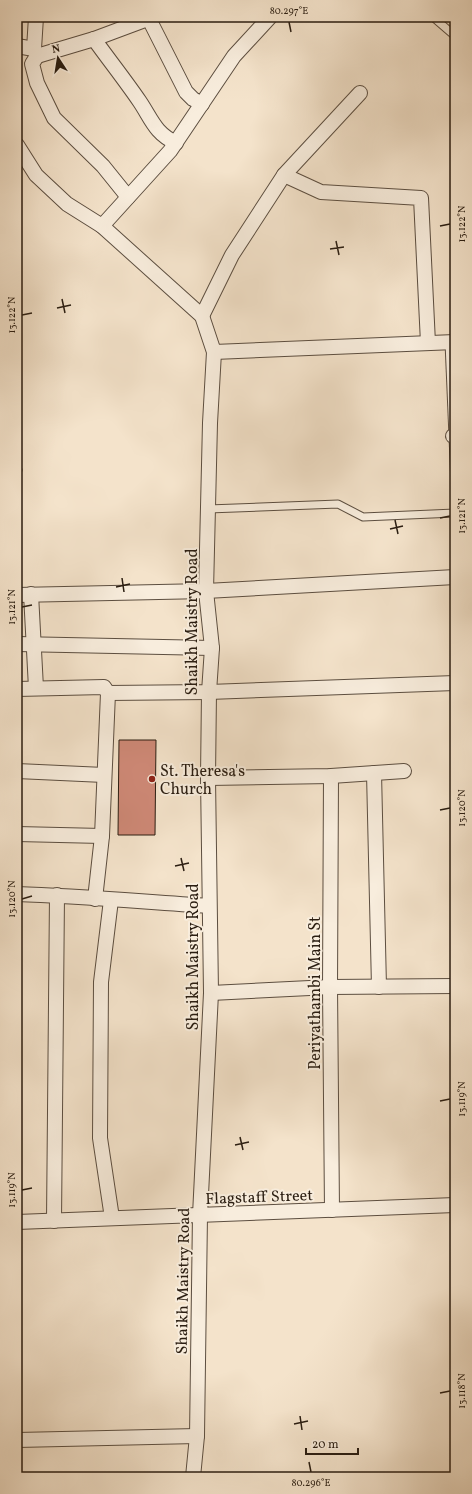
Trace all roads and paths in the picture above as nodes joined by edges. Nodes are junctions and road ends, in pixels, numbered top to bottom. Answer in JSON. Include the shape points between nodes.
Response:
{"nodes":[{"id":1,"x":36,"y":17,"type":"edge"},
{"id":2,"x":270,"y":17,"type":"edge"},
{"id":3,"x":433,"y":17,"type":"edge"},
{"id":4,"x":150,"y":18,"type":"edge"},
{"id":5,"x":455,"y":36,"type":"edge"},
{"id":6,"x":94,"y":39,"type":"junction"},
{"id":7,"x":17,"y":46,"type":"edge"},
{"id":8,"x":35,"y":52,"type":"junction"},
{"id":9,"x":360,"y":93,"type":"dead end"},
{"id":10,"x":202,"y":104,"type":"junction"},
{"id":11,"x":176,"y":144,"type":"junction"},
{"id":12,"x":17,"y":145,"type":"edge"},
{"id":13,"x":284,"y":175,"type":"junction"},
{"id":14,"x":128,"y":197,"type":"junction"},
{"id":15,"x":102,"y":226,"type":"junction"},
{"id":16,"x":202,"y":316,"type":"junction"},
{"id":17,"x":452,"y":342,"type":"edge"},
{"id":18,"x":428,"y":343,"type":"junction"},
{"id":19,"x":214,"y":352,"type":"junction"},
{"id":20,"x":454,"y":435,"type":"edge"},
{"id":21,"x":455,"y":484,"type":"edge"},
{"id":22,"x":208,"y":509,"type":"junction"},
{"id":23,"x":455,"y":513,"type":"edge"},
{"id":24,"x":455,"y":577,"type":"edge"},
{"id":25,"x":206,"y":591,"type":"junction"},
{"id":26,"x":31,"y":594,"type":"junction"},
{"id":27,"x":17,"y":595,"type":"edge"},
{"id":28,"x":17,"y":644,"type":"edge"},
{"id":29,"x":34,"y":645,"type":"junction"},
{"id":30,"x":212,"y":648,"type":"junction"},
{"id":31,"x":455,"y":683,"type":"edge"},
{"id":32,"x":36,"y":688,"type":"junction"},
{"id":33,"x":17,"y":689,"type":"edge"},
{"id":34,"x":209,"y":692,"type":"junction"},
{"id":35,"x":108,"y":693,"type":"junction"},
{"id":36,"x":17,"y":771,"type":"edge"},
{"id":37,"x":404,"y":771,"type":"dead end"},
{"id":38,"x":374,"y":773,"type":"junction"},
{"id":39,"x":104,"y":775,"type":"junction"},
{"id":40,"x":331,"y":776,"type":"junction"},
{"id":41,"x":208,"y":778,"type":"junction"},
{"id":42,"x":17,"y":834,"type":"edge"},
{"id":43,"x":102,"y":836,"type":"junction"},
{"id":44,"x":17,"y":894,"type":"edge"},
{"id":45,"x":57,"y":895,"type":"junction"},
{"id":46,"x":95,"y":898,"type":"junction"},
{"id":47,"x":111,"y":900,"type":"junction"},
{"id":48,"x":210,"y":906,"type":"junction"},
{"id":49,"x":455,"y":986,"type":"edge"},
{"id":50,"x":330,"y":987,"type":"junction"},
{"id":51,"x":379,"y":987,"type":"junction"},
{"id":52,"x":211,"y":993,"type":"junction"},
{"id":53,"x":455,"y":1205,"type":"edge"},
{"id":54,"x":332,"y":1210,"type":"junction"},
{"id":55,"x":200,"y":1215,"type":"junction"},
{"id":56,"x":112,"y":1218,"type":"junction"},
{"id":57,"x":54,"y":1220,"type":"junction"},
{"id":58,"x":17,"y":1222,"type":"edge"},
{"id":59,"x":197,"y":1436,"type":"junction"},
{"id":60,"x":17,"y":1440,"type":"edge"},
{"id":61,"x":193,"y":1477,"type":"edge"}],
"edges":[{"from":1,"to":8,"type":"street"},
{"from":2,"to":10,"type":"street","via":[[234,56]]},
{"from":3,"to":5,"type":"lane"},
{"from":4,"to":6,"type":"street"},
{"from":4,"to":10,"type":"street","via":[[186,92]]},
{"from":6,"to":8,"type":"street"},
{"from":6,"to":11,"type":"street","via":[[157,130]]},
{"from":7,"to":8,"type":"street"},
{"from":8,"to":14,"type":"street","via":[[32,64],[35,76],[54,118],[103,166]]},
{"from":9,"to":13,"type":"street"},
{"from":10,"to":11,"type":"street"},
{"from":11,"to":14,"type":"street"},
{"from":12,"to":15,"type":"street","name":"Shaikh Maistry Road","via":[[36,174],[66,204]]},
{"from":13,"to":16,"type":"street","via":[[232,255]]},
{"from":13,"to":18,"type":"street","via":[[321,192],[421,198]]},
{"from":14,"to":15,"type":"street"},
{"from":15,"to":16,"type":"street","name":"Shaikh Maistry Road"},
{"from":16,"to":19,"type":"street","name":"Shaikh Maistry Road"},
{"from":17,"to":18,"type":"street"},
{"from":17,"to":20,"type":"lane"},
{"from":18,"to":19,"type":"street"},
{"from":19,"to":22,"type":"street","name":"Shaikh Maistry Road"},
{"from":20,"to":21,"type":"lane"},
{"from":22,"to":23,"type":"lane","via":[[338,504],[363,517]]},
{"from":22,"to":25,"type":"street","name":"Shaikh Maistry Road"},
{"from":24,"to":25,"type":"street"},
{"from":25,"to":26,"type":"street"},
{"from":25,"to":30,"type":"street","name":"Shaikh Maistry Road"},
{"from":26,"to":27,"type":"street"},
{"from":26,"to":29,"type":"street"},
{"from":28,"to":29,"type":"street"},
{"from":29,"to":30,"type":"street"},
{"from":29,"to":32,"type":"street"},
{"from":30,"to":34,"type":"street","name":"Shaikh Maistry Road"},
{"from":31,"to":34,"type":"street"},
{"from":32,"to":33,"type":"street"},
{"from":32,"to":35,"type":"street","via":[[104,687]]},
{"from":34,"to":35,"type":"street"},
{"from":34,"to":41,"type":"street","name":"Shaikh Maistry Road"},
{"from":35,"to":39,"type":"street"},
{"from":36,"to":39,"type":"street"},
{"from":37,"to":38,"type":"street"},
{"from":38,"to":40,"type":"street"},
{"from":38,"to":51,"type":"street"},
{"from":39,"to":43,"type":"street"},
{"from":40,"to":41,"type":"street"},
{"from":40,"to":50,"type":"street","name":"Periyathambi Main St"},
{"from":41,"to":48,"type":"street","name":"Shaikh Maistry Road"},
{"from":42,"to":43,"type":"street"},
{"from":43,"to":46,"type":"street"},
{"from":44,"to":45,"type":"street"},
{"from":45,"to":46,"type":"street"},
{"from":45,"to":57,"type":"street"},
{"from":46,"to":47,"type":"street"},
{"from":47,"to":48,"type":"street"},
{"from":47,"to":56,"type":"street","via":[[101,982],[100,1138]]},
{"from":48,"to":52,"type":"street","name":"Shaikh Maistry Road"},
{"from":49,"to":51,"type":"street"},
{"from":50,"to":51,"type":"street"},
{"from":50,"to":52,"type":"street"},
{"from":50,"to":54,"type":"street","name":"Periyathambi Main St"},
{"from":52,"to":55,"type":"street","name":"Shaikh Maistry Road"},
{"from":53,"to":54,"type":"street","name":"Flagstaff Street"},
{"from":54,"to":55,"type":"street","name":"Flagstaff Street"},
{"from":55,"to":56,"type":"street","name":"Flagstaff Street"},
{"from":55,"to":59,"type":"street","name":"Shaikh Maistry Road"},
{"from":56,"to":57,"type":"street","name":"Flagstaff Street"},
{"from":57,"to":58,"type":"street","name":"Flagstaff Street"},
{"from":59,"to":60,"type":"street"},
{"from":59,"to":61,"type":"street","name":"Shaikh Maistry Road"}]}
